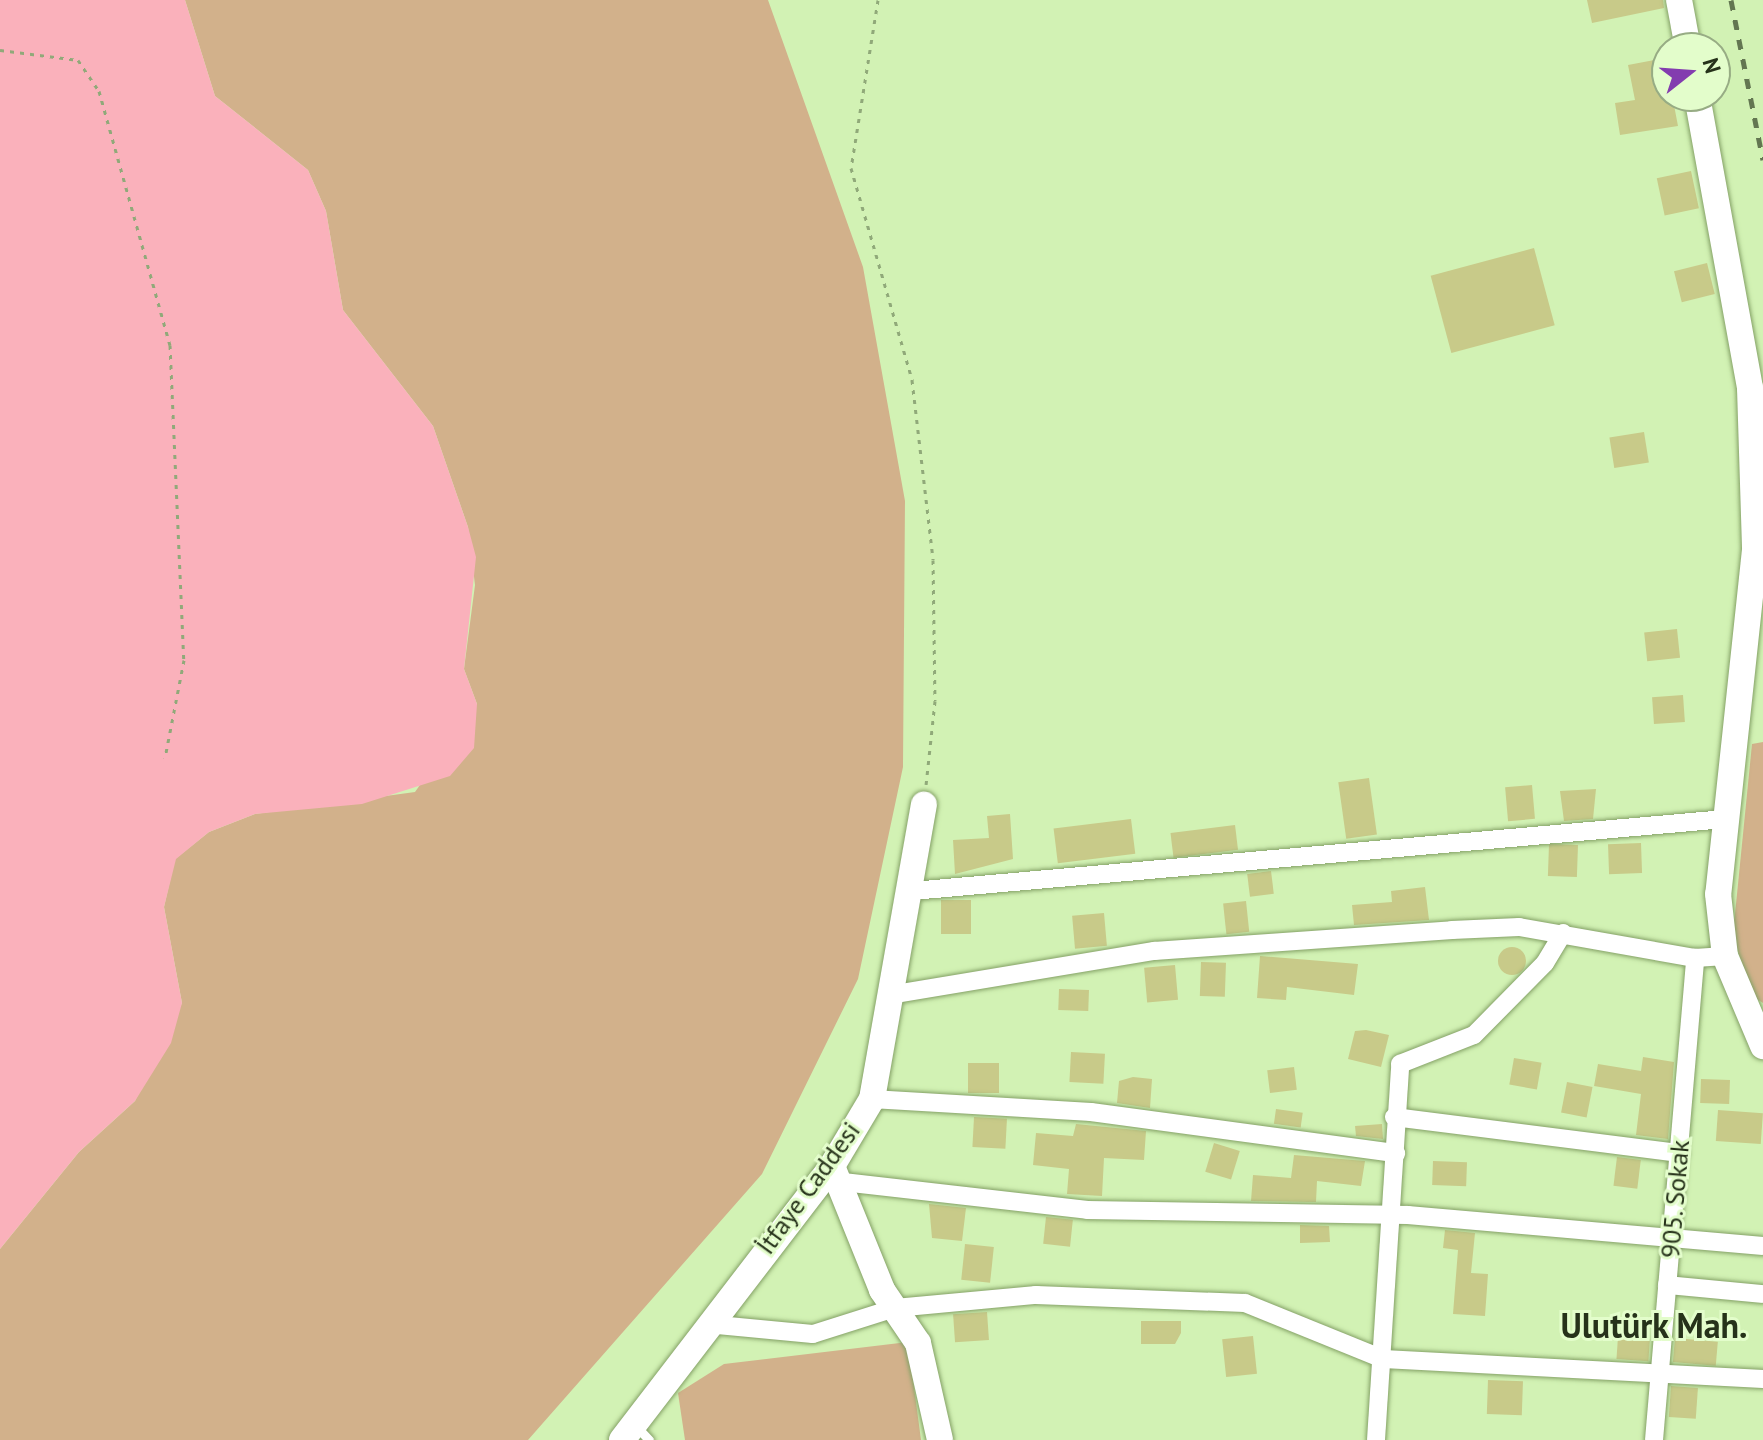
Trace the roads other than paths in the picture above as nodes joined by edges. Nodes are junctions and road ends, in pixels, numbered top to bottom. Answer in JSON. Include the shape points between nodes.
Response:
{"nodes":[{"id":1,"x":1679,"y":0,"type":"edge"},
{"id":2,"x":1685,"y":32,"type":"edge"},
{"id":3,"x":1700,"y":112,"type":"edge"},
{"id":4,"x":1756,"y":388,"type":"edge"},
{"id":5,"x":924,"y":805,"type":"road end"},
{"id":6,"x":1725,"y":819,"type":"junction"},
{"id":7,"x":912,"y":891,"type":"junction"},
{"id":8,"x":1563,"y":933,"type":"junction"},
{"id":9,"x":1725,"y":956,"type":"junction"},
{"id":10,"x":1695,"y":958,"type":"junction"},
{"id":11,"x":890,"y":995,"type":"junction"},
{"id":12,"x":1763,"y":1046,"type":"edge"},
{"id":13,"x":872,"y":1099,"type":"junction"},
{"id":14,"x":1394,"y":1117,"type":"junction"},
{"id":15,"x":1396,"y":1153,"type":"junction"},
{"id":16,"x":1680,"y":1153,"type":"junction"},
{"id":17,"x":837,"y":1174,"type":"junction"},
{"id":18,"x":1394,"y":1220,"type":"junction"},
{"id":19,"x":1672,"y":1235,"type":"junction"},
{"id":20,"x":1763,"y":1246,"type":"edge"},
{"id":21,"x":1667,"y":1285,"type":"junction"},
{"id":22,"x":1763,"y":1294,"type":"edge"},
{"id":23,"x":895,"y":1308,"type":"junction"},
{"id":24,"x":707,"y":1324,"type":"junction"},
{"id":25,"x":1383,"y":1359,"type":"junction"},
{"id":26,"x":1659,"y":1373,"type":"junction"},
{"id":27,"x":1763,"y":1379,"type":"edge"},
{"id":28,"x":635,"y":1435,"type":"edge"},
{"id":29,"x":940,"y":1440,"type":"edge"},
{"id":30,"x":1376,"y":1440,"type":"edge"},
{"id":31,"x":1654,"y":1440,"type":"edge"}],
"edges":[{"from":1,"to":2,"type":"street"},
{"from":3,"to":4,"type":"street"},
{"from":4,"to":6,"type":"street","via":[[1755,550],[1746,677]]},
{"from":5,"to":7,"type":"street","name":"İtfaye Caddesi"},
{"from":6,"to":7,"type":"street"},
{"from":6,"to":9,"type":"street","via":[[1718,894]]},
{"from":7,"to":11,"type":"street","name":"İtfaye Caddesi"},
{"from":8,"to":10,"type":"street"},
{"from":8,"to":11,"type":"street","via":[[1519,927],[1154,951]]},
{"from":8,"to":14,"type":"street","via":[[1545,963],[1474,1035],[1400,1064]]},
{"from":9,"to":10,"type":"street"},
{"from":9,"to":12,"type":"street"},
{"from":10,"to":16,"type":"street","name":"905. Sokak"},
{"from":11,"to":13,"type":"street","name":"İtfaye Caddesi"},
{"from":13,"to":15,"type":"street","via":[[1091,1112]]},
{"from":13,"to":17,"type":"street","name":"İtfaye Caddesi"},
{"from":14,"to":15,"type":"street"},
{"from":14,"to":16,"type":"street"},
{"from":15,"to":18,"type":"street"},
{"from":16,"to":19,"type":"street","name":"905. Sokak"},
{"from":17,"to":18,"type":"street","via":[[1087,1210],[1261,1209]]},
{"from":17,"to":23,"type":"street"},
{"from":17,"to":24,"type":"street","name":"İtfaye Caddesi"},
{"from":18,"to":19,"type":"street","via":[[1408,1215]]},
{"from":18,"to":25,"type":"street"},
{"from":19,"to":20,"type":"street"},
{"from":19,"to":21,"type":"street","name":"905. Sokak"},
{"from":21,"to":22,"type":"street"},
{"from":21,"to":26,"type":"street","name":"905. Sokak"},
{"from":23,"to":24,"type":"street","via":[[813,1334]]},
{"from":23,"to":25,"type":"street","via":[[1036,1295],[1245,1303]]},
{"from":23,"to":29,"type":"street","via":[[929,1373]]},
{"from":24,"to":28,"type":"street","name":"İtfaye Caddesi"},
{"from":25,"to":26,"type":"street"},
{"from":25,"to":30,"type":"street"},
{"from":26,"to":27,"type":"street","via":[[1746,1384]]},
{"from":26,"to":31,"type":"street","name":"905. Sokak"}]}
